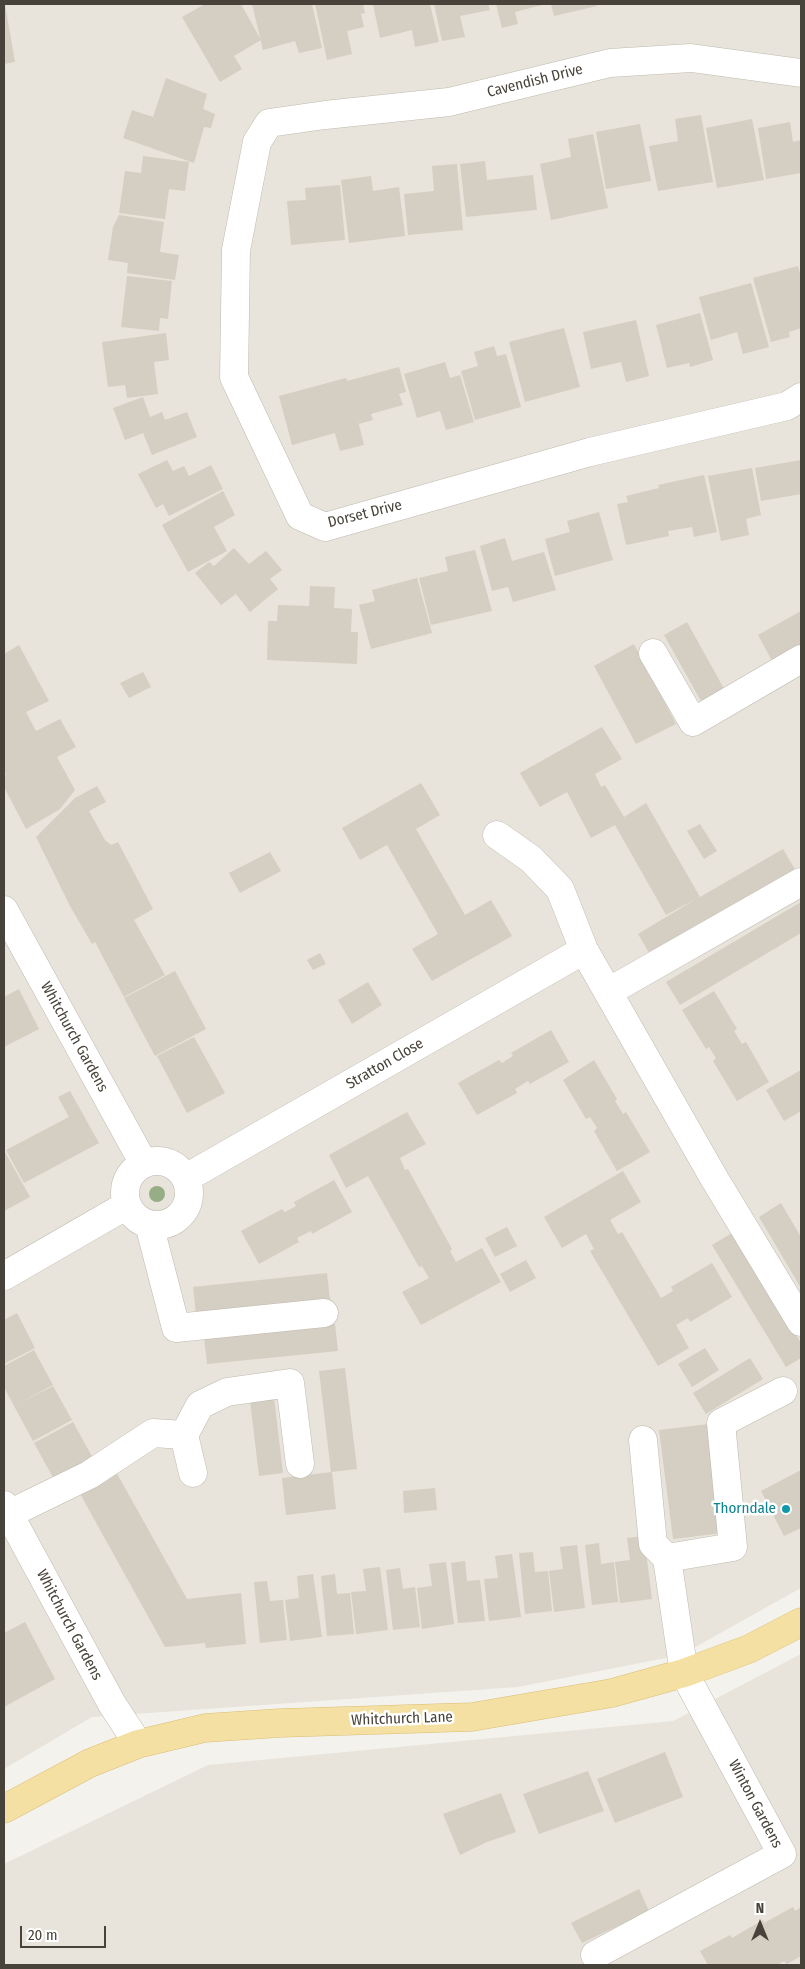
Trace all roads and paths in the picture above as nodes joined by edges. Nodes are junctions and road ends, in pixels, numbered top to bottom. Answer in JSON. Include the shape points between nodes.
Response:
{"nodes":[{"id":1,"x":801,"y":73,"type":"edge"},
{"id":2,"x":269,"y":123,"type":"joint"},
{"id":3,"x":801,"y":397,"type":"edge"},
{"id":4,"x":653,"y":653,"type":"dead end"},
{"id":5,"x":801,"y":659,"type":"edge"},
{"id":6,"x":497,"y":835,"type":"dead end"},
{"id":7,"x":801,"y":882,"type":"edge"},
{"id":8,"x":4,"y":910,"type":"edge"},
{"id":9,"x":584,"y":950,"type":"junction"},
{"id":10,"x":608,"y":992,"type":"junction"},
{"id":11,"x":144,"y":1164,"type":"junction"},
{"id":12,"x":186,"y":1178,"type":"junction"},
{"id":13,"x":127,"y":1205,"type":"junction"},
{"id":14,"x":150,"y":1224,"type":"junction"},
{"id":15,"x":4,"y":1276,"type":"edge"},
{"id":16,"x":324,"y":1313,"type":"dead end"},
{"id":17,"x":801,"y":1322,"type":"edge"},
{"id":18,"x":783,"y":1391,"type":"dead end"},
{"id":19,"x":184,"y":1435,"type":"junction"},
{"id":20,"x":643,"y":1440,"type":"dead end"},
{"id":21,"x":300,"y":1464,"type":"dead end"},
{"id":22,"x":193,"y":1473,"type":"dead end"},
{"id":23,"x":6,"y":1509,"type":"edge"},
{"id":24,"x":667,"y":1558,"type":"junction"},
{"id":25,"x":801,"y":1622,"type":"edge"},
{"id":26,"x":684,"y":1673,"type":"junction"},
{"id":27,"x":138,"y":1744,"type":"junction"},
{"id":28,"x":4,"y":1809,"type":"edge"},
{"id":29,"x":792,"y":1854,"type":"edge"},
{"id":30,"x":596,"y":1955,"type":"dead end"}],
"edges":[{"from":1,"to":2,"type":"street","name":"Cavendish Drive","via":[[690,58],[610,63],[449,102]]},
{"from":2,"to":3,"type":"street","name":"Dorset Drive","via":[[258,142],[236,250],[234,377],[300,516],[325,526],[590,452],[787,406]]},
{"from":4,"to":5,"type":"street","via":[[693,722]]},
{"from":6,"to":9,"type":"street","via":[[530,859],[560,889]]},
{"from":7,"to":10,"type":"street"},
{"from":8,"to":11,"type":"street","name":"Whitchurch Gardens"},
{"from":9,"to":10,"type":"street"},
{"from":9,"to":12,"type":"street","name":"Stratton Close"},
{"from":10,"to":17,"type":"street"},
{"from":11,"to":12,"type":"street","via":[[153,1161],[172,1164]]},
{"from":11,"to":13,"type":"street","via":[[129,1176]]},
{"from":12,"to":14,"type":"street","via":[[189,1198],[182,1213],[170,1222]]},
{"from":13,"to":14,"type":"street","via":[[140,1221]]},
{"from":13,"to":15,"type":"street"},
{"from":14,"to":16,"type":"street","via":[[176,1328]]},
{"from":18,"to":24,"type":"street","via":[[721,1423],[733,1547]]},
{"from":19,"to":21,"type":"street","via":[[200,1405],[227,1392],[290,1383]]},
{"from":19,"to":22,"type":"street"},
{"from":19,"to":23,"type":"street","via":[[152,1433],[89,1475]]},
{"from":20,"to":24,"type":"street","via":[[653,1544]]},
{"from":23,"to":27,"type":"street","name":"Whitchurch Gardens","via":[[112,1704]]},
{"from":24,"to":26,"type":"street"},
{"from":25,"to":26,"type":"main road","name":"Whitchurch Lane","via":[[748,1649]]},
{"from":26,"to":27,"type":"main road","name":"Whitchurch Lane","via":[[612,1693],[472,1717],[205,1728]]},
{"from":26,"to":29,"type":"street","name":"Winton Gardens"},
{"from":27,"to":28,"type":"main road","name":"Whitchurch Lane","via":[[90,1764]]},
{"from":29,"to":30,"type":"street","name":"Winton Gardens"}]}
